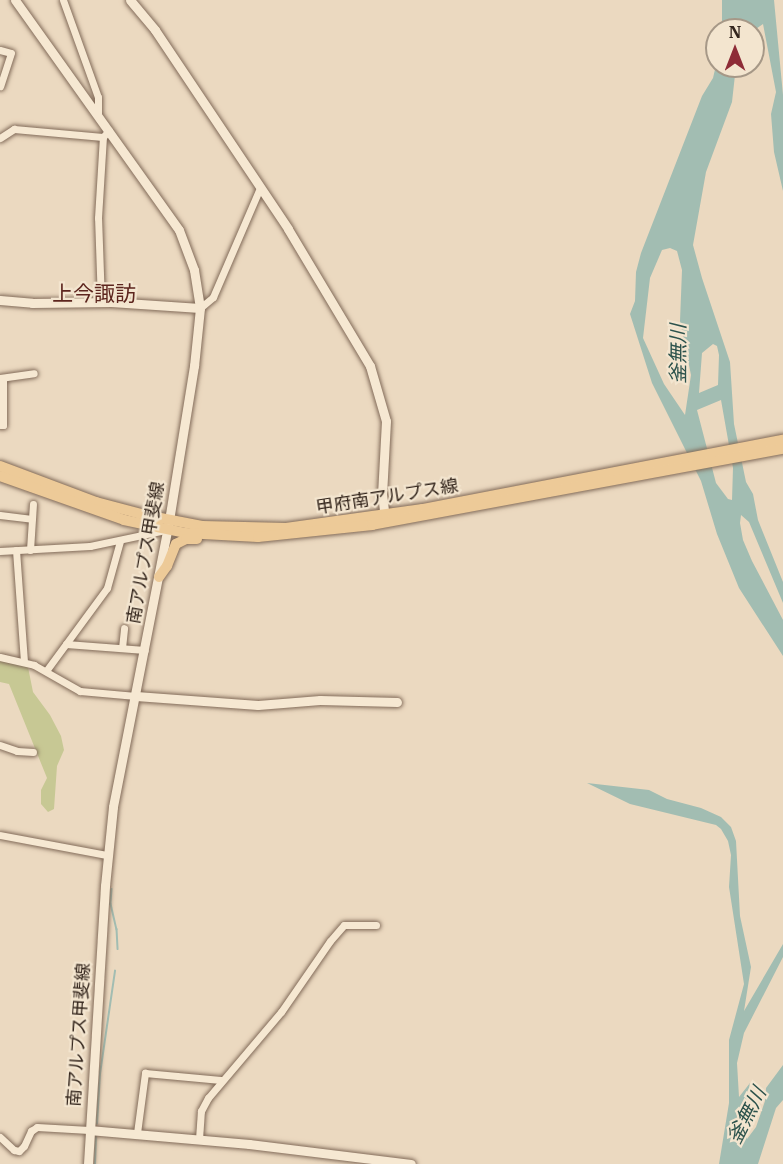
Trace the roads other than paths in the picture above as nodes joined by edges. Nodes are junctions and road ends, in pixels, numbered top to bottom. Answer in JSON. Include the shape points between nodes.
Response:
{"nodes":[{"id":1,"x":15,"y":0,"type":"edge"},
{"id":2,"x":63,"y":0,"type":"edge"},
{"id":3,"x":130,"y":0,"type":"edge"},
{"id":4,"x":0,"y":50,"type":"edge"},
{"id":5,"x":0,"y":87,"type":"edge"},
{"id":6,"x":98,"y":115,"type":"junction"},
{"id":7,"x":106,"y":133,"type":"junction"},
{"id":8,"x":0,"y":138,"type":"edge"},
{"id":9,"x":260,"y":188,"type":"junction"},
{"id":10,"x":0,"y":300,"type":"edge"},
{"id":11,"x":101,"y":302,"type":"junction"},
{"id":12,"x":200,"y":308,"type":"junction"},
{"id":13,"x":34,"y":373,"type":"dead end"},
{"id":14,"x":1,"y":378,"type":"edge"},
{"id":15,"x":0,"y":425,"type":"edge"},
{"id":16,"x":783,"y":440,"type":"edge"},
{"id":17,"x":783,"y":448,"type":"edge"},
{"id":18,"x":0,"y":466,"type":"edge"},
{"id":19,"x":0,"y":476,"type":"edge"},
{"id":20,"x":33,"y":504,"type":"dead end"},
{"id":21,"x":429,"y":512,"type":"junction"},
{"id":22,"x":0,"y":515,"type":"edge"},
{"id":23,"x":32,"y":519,"type":"junction"},
{"id":24,"x":385,"y":519,"type":"junction"},
{"id":25,"x":168,"y":525,"type":"junction"},
{"id":26,"x":248,"y":537,"type":"junction"},
{"id":27,"x":120,"y":541,"type":"junction"},
{"id":28,"x":16,"y":550,"type":"junction"},
{"id":29,"x":30,"y":550,"type":"junction"},
{"id":30,"x":0,"y":551,"type":"edge"},
{"id":31,"x":159,"y":577,"type":"junction"},
{"id":32,"x":124,"y":628,"type":"dead end"},
{"id":33,"x":66,"y":644,"type":"junction"},
{"id":34,"x":122,"y":648,"type":"junction"},
{"id":35,"x":145,"y":650,"type":"junction"},
{"id":36,"x":0,"y":657,"type":"edge"},
{"id":37,"x":24,"y":662,"type":"junction"},
{"id":38,"x":46,"y":671,"type":"junction"},
{"id":39,"x":136,"y":696,"type":"junction"},
{"id":40,"x":397,"y":702,"type":"dead end"},
{"id":41,"x":0,"y":745,"type":"edge"},
{"id":42,"x":33,"y":752,"type":"dead end"},
{"id":43,"x":0,"y":835,"type":"edge"},
{"id":44,"x":107,"y":855,"type":"junction"},
{"id":45,"x":376,"y":925,"type":"dead end"},
{"id":46,"x":221,"y":1080,"type":"junction"},
{"id":47,"x":89,"y":1130,"type":"junction"},
{"id":48,"x":137,"y":1133,"type":"junction"},
{"id":49,"x":0,"y":1137,"type":"edge"},
{"id":50,"x":199,"y":1139,"type":"junction"},
{"id":51,"x":338,"y":1159,"type":"edge"},
{"id":52,"x":88,"y":1164,"type":"edge"},
{"id":53,"x":411,"y":1164,"type":"edge"}],
"edges":[{"from":1,"to":6,"type":"street","name":"南アルプス甲斐線"},
{"from":2,"to":6,"type":"street","via":[[98,97]]},
{"from":3,"to":9,"type":"street","via":[[155,30]]},
{"from":4,"to":5,"type":"street","via":[[11,53]]},
{"from":6,"to":7,"type":"street","name":"南アルプス甲斐線"},
{"from":7,"to":8,"type":"street","via":[[14,129]]},
{"from":7,"to":11,"type":"street","via":[[98,218]]},
{"from":7,"to":12,"type":"street","name":"南アルプス甲斐線","via":[[179,230],[194,270]]},
{"from":9,"to":12,"type":"street","via":[[213,297]]},
{"from":9,"to":24,"type":"street","via":[[370,366],[386,421],[382,494]]},
{"from":10,"to":11,"type":"street"},
{"from":11,"to":12,"type":"street"},
{"from":12,"to":25,"type":"street","name":"南アルプス甲斐線"},
{"from":13,"to":14,"type":"street"},
{"from":14,"to":15,"type":"street"},
{"from":16,"to":21,"type":"main road","name":"甲府南アルプス線"},
{"from":17,"to":21,"type":"main road","name":"甲府南アルプス線"},
{"from":18,"to":25,"type":"main road","name":"甲府南アルプス線"},
{"from":19,"to":25,"type":"main road","name":"甲府南アルプス線","via":[[105,514]]},
{"from":20,"to":23,"type":"street"},
{"from":21,"to":24,"type":"main road","name":"甲府南アルプス線"},
{"from":22,"to":23,"type":"street"},
{"from":23,"to":29,"type":"street"},
{"from":24,"to":25,"type":"main road","name":"甲府南アルプス線","via":[[286,528]]},
{"from":24,"to":26,"type":"main road","name":"甲府南アルプス線","via":[[302,535]]},
{"from":25,"to":26,"type":"main road","name":"甲府南アルプス線"},
{"from":25,"to":27,"type":"street"},
{"from":25,"to":31,"type":"street","name":"南アルプス甲斐線"},
{"from":26,"to":31,"type":"main road","via":[[182,540],[172,550]]},
{"from":27,"to":29,"type":"street"},
{"from":27,"to":33,"type":"street","via":[[107,588]]},
{"from":28,"to":29,"type":"street"},
{"from":28,"to":30,"type":"street"},
{"from":28,"to":37,"type":"street"},
{"from":31,"to":35,"type":"street","name":"南アルプス甲斐線"},
{"from":32,"to":34,"type":"street"},
{"from":33,"to":34,"type":"street"},
{"from":33,"to":38,"type":"street"},
{"from":34,"to":35,"type":"street"},
{"from":35,"to":39,"type":"street","name":"南アルプス甲斐線"},
{"from":36,"to":37,"type":"street"},
{"from":37,"to":38,"type":"street"},
{"from":38,"to":39,"type":"street","via":[[80,691]]},
{"from":39,"to":40,"type":"street","via":[[258,705],[320,700]]},
{"from":39,"to":44,"type":"street","name":"南アルプス甲斐線","via":[[118,775]]},
{"from":41,"to":42,"type":"street"},
{"from":43,"to":44,"type":"street"},
{"from":44,"to":47,"type":"street","name":"南アルプス甲斐線"},
{"from":45,"to":46,"type":"street","via":[[344,925],[281,1012]]},
{"from":46,"to":48,"type":"street","via":[[145,1073]]},
{"from":46,"to":50,"type":"street","via":[[201,1111]]},
{"from":47,"to":48,"type":"street"},
{"from":47,"to":49,"type":"street","via":[[37,1127],[19,1151]]},
{"from":47,"to":52,"type":"street","name":"南アルプス甲斐線"},
{"from":48,"to":50,"type":"street"},
{"from":50,"to":51,"type":"street"},
{"from":51,"to":53,"type":"street"}]}
